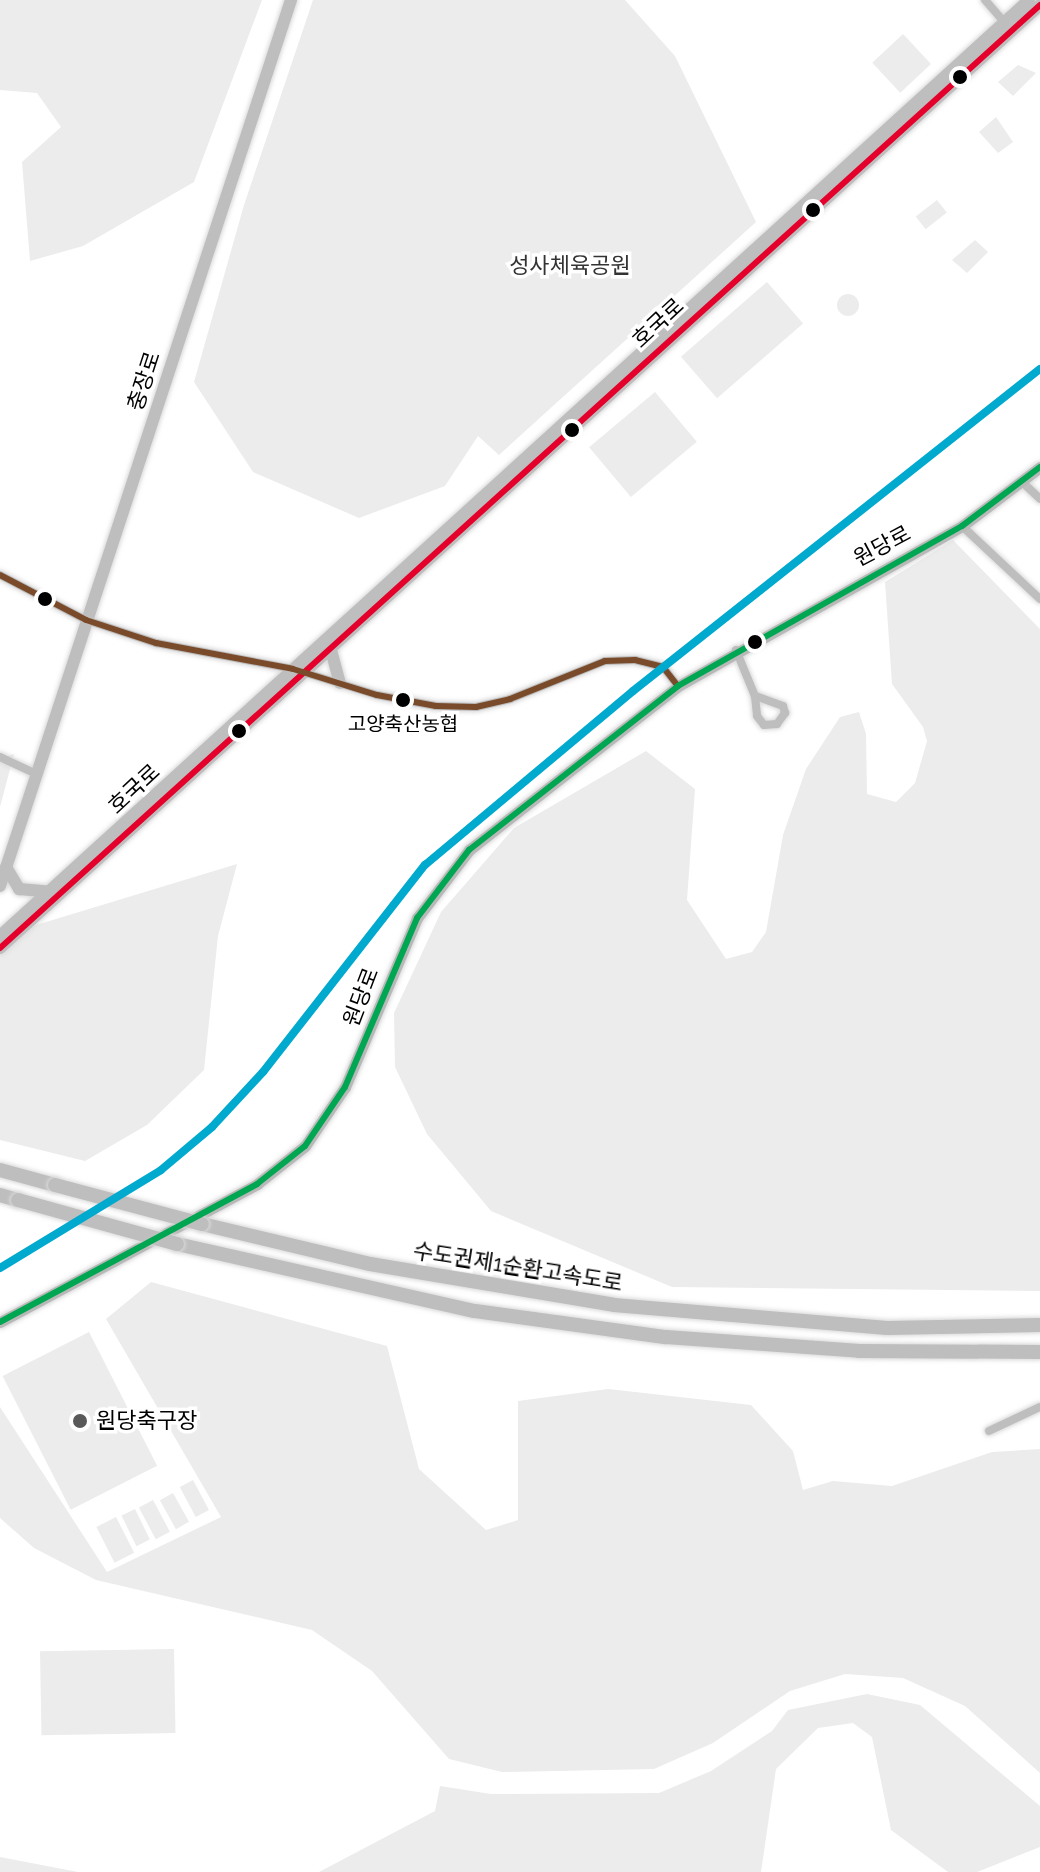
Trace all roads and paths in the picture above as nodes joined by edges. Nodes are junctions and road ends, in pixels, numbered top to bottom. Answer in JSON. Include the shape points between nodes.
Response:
{"nodes":[{"id":1,"x":291,"y":0,"type":"edge"},
{"id":2,"x":985,"y":0,"type":"edge"},
{"id":3,"x":1029,"y":0,"type":"edge"},
{"id":4,"x":1040,"y":5,"type":"edge"},
{"id":5,"x":1004,"y":22,"type":"junction"},
{"id":6,"x":1040,"y":467,"type":"edge"},
{"id":7,"x":1021,"y":481,"type":"junction"},
{"id":8,"x":1040,"y":499,"type":"edge"},
{"id":9,"x":962,"y":526,"type":"junction"},
{"id":10,"x":0,"y":575,"type":"edge"},
{"id":11,"x":1040,"y":599,"type":"edge"},
{"id":12,"x":86,"y":620,"type":"junction"},
{"id":13,"x":736,"y":649,"type":"junction"},
{"id":14,"x":331,"y":650,"type":"junction"},
{"id":15,"x":299,"y":671,"type":"junction"},
{"id":16,"x":340,"y":683,"type":"junction"},
{"id":17,"x":678,"y":686,"type":"junction"},
{"id":18,"x":755,"y":696,"type":"dead end"},
{"id":19,"x":0,"y":757,"type":"edge"},
{"id":20,"x":35,"y":773,"type":"junction"},
{"id":21,"x":6,"y":867,"type":"junction"},
{"id":22,"x":0,"y":886,"type":"edge"},
{"id":23,"x":51,"y":892,"type":"junction"},
{"id":24,"x":0,"y":936,"type":"edge"},
{"id":25,"x":0,"y":948,"type":"edge"},
{"id":26,"x":0,"y":1170,"type":"edge"},
{"id":27,"x":0,"y":1195,"type":"edge"},
{"id":28,"x":0,"y":1322,"type":"edge"},
{"id":29,"x":1040,"y":1325,"type":"edge"},
{"id":30,"x":1040,"y":1352,"type":"edge"},
{"id":31,"x":1040,"y":1407,"type":"edge"},
{"id":32,"x":989,"y":1431,"type":"dead end"}],
"edges":[{"from":1,"to":12,"type":"main road","name":"충장로"},
{"from":2,"to":5,"type":"street"},
{"from":3,"to":5,"type":"main road","name":"호국로"},
{"from":4,"to":14,"type":"main road","name":"호국로"},
{"from":5,"to":15,"type":"main road","name":"호국로"},
{"from":6,"to":7,"type":"main road","name":"원당로"},
{"from":7,"to":8,"type":"street"},
{"from":7,"to":9,"type":"main road","name":"원당로"},
{"from":9,"to":11,"type":"street"},
{"from":9,"to":13,"type":"main road","name":"원당로"},
{"from":10,"to":12,"type":"street"},
{"from":12,"to":15,"type":"street","via":[[178,649]]},
{"from":12,"to":20,"type":"main road","name":"충장로"},
{"from":13,"to":17,"type":"main road","name":"원당로"},
{"from":13,"to":18,"type":"street"},
{"from":14,"to":15,"type":"main road","name":"호국로"},
{"from":14,"to":16,"type":"main road"},
{"from":15,"to":16,"type":"street"},
{"from":15,"to":23,"type":"main road","name":"호국로"},
{"from":15,"to":25,"type":"main road","name":"호국로"},
{"from":16,"to":17,"type":"street","via":[[436,706],[476,707],[510,699],[583,666],[635,660],[663,667]]},
{"from":17,"to":28,"type":"main road","name":"원당로","via":[[469,850],[439,885],[396,960],[345,1087],[305,1146],[257,1184]]},
{"from":19,"to":20,"type":"street"},
{"from":20,"to":21,"type":"main road","name":"충장로"},
{"from":21,"to":22,"type":"main road","name":"충장로"},
{"from":21,"to":23,"type":"main road","via":[[19,889]]},
{"from":23,"to":24,"type":"main road","name":"호국로"},
{"from":26,"to":29,"type":"highway","name":"수도권제1순환고속도로","bridge":true,"via":[[370,1264],[614,1305],[887,1328]]},
{"from":27,"to":30,"type":"highway","bridge":true,"via":[[177,1244],[475,1311],[666,1337],[873,1352]]},
{"from":31,"to":32,"type":"street"}]}
